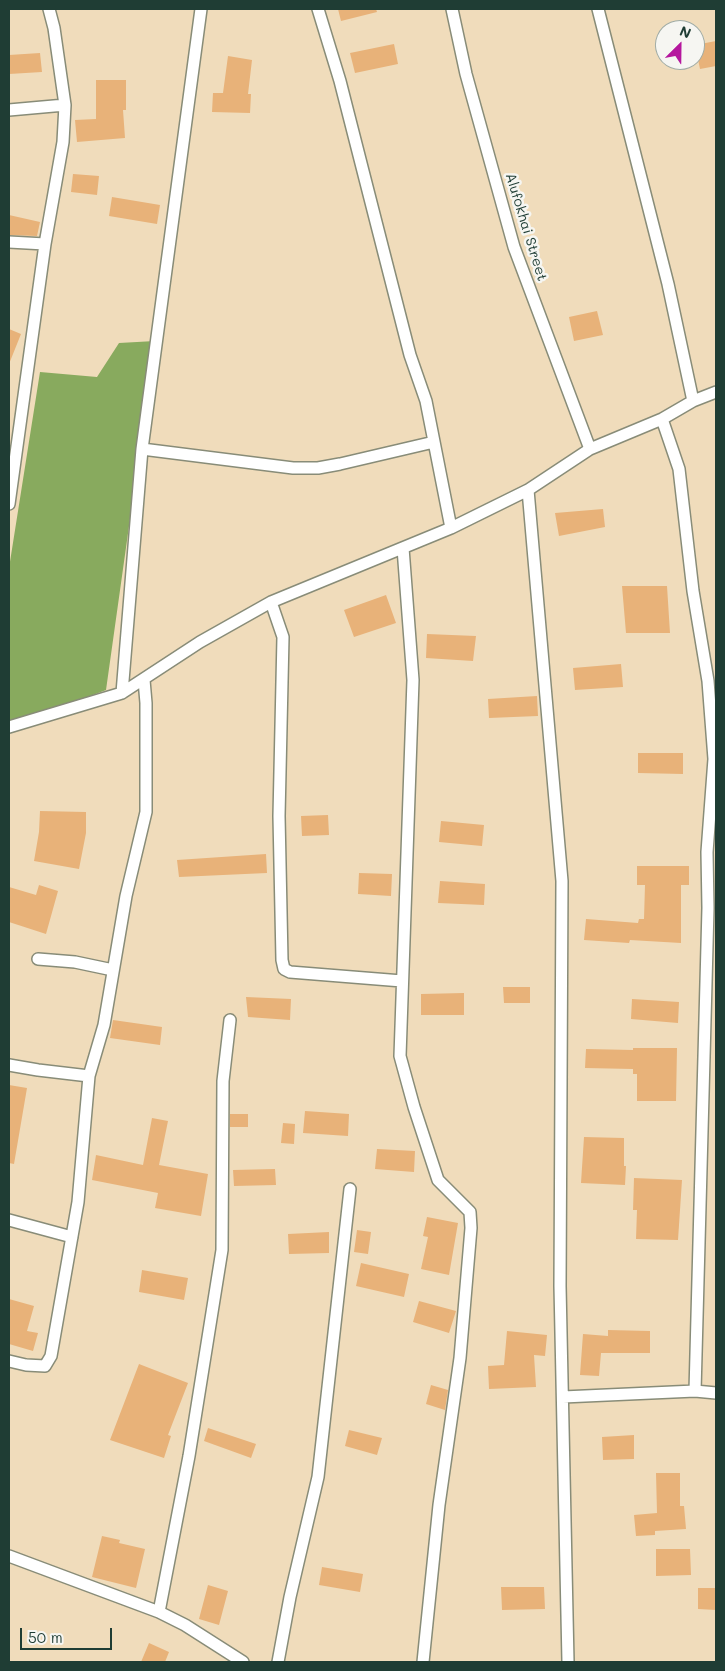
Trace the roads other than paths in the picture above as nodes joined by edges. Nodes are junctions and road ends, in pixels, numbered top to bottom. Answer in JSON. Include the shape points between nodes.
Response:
{"nodes":[{"id":1,"x":49,"y":9,"type":"edge"},
{"id":2,"x":202,"y":9,"type":"edge"},
{"id":3,"x":318,"y":9,"type":"edge"},
{"id":4,"x":452,"y":9,"type":"edge"},
{"id":5,"x":598,"y":9,"type":"edge"},
{"id":6,"x":65,"y":105,"type":"junction"},
{"id":7,"x":9,"y":110,"type":"edge"},
{"id":8,"x":9,"y":242,"type":"edge"},
{"id":9,"x":45,"y":244,"type":"junction"},
{"id":10,"x":716,"y":392,"type":"edge"},
{"id":11,"x":693,"y":401,"type":"junction"},
{"id":12,"x":662,"y":418,"type":"junction"},
{"id":13,"x":434,"y":442,"type":"junction"},
{"id":14,"x":142,"y":449,"type":"junction"},
{"id":15,"x":590,"y":449,"type":"junction"},
{"id":16,"x":528,"y":490,"type":"junction"},
{"id":17,"x":9,"y":504,"type":"edge"},
{"id":18,"x":451,"y":528,"type":"junction"},
{"id":19,"x":403,"y":548,"type":"junction"},
{"id":20,"x":271,"y":602,"type":"junction"},
{"id":21,"x":144,"y":680,"type":"junction"},
{"id":22,"x":122,"y":693,"type":"junction"},
{"id":23,"x":9,"y":727,"type":"edge"},
{"id":24,"x":38,"y":959,"type":"dead end"},
{"id":25,"x":113,"y":970,"type":"junction"},
{"id":26,"x":402,"y":980,"type":"junction"},
{"id":27,"x":230,"y":1020,"type":"dead end"},
{"id":28,"x":9,"y":1065,"type":"edge"},
{"id":29,"x":89,"y":1076,"type":"junction"},
{"id":30,"x":350,"y":1189,"type":"dead end"},
{"id":31,"x":9,"y":1220,"type":"edge"},
{"id":32,"x":72,"y":1237,"type":"junction"},
{"id":33,"x":9,"y":1361,"type":"edge"},
{"id":34,"x":695,"y":1391,"type":"junction"},
{"id":35,"x":716,"y":1393,"type":"edge"},
{"id":36,"x":563,"y":1397,"type":"junction"},
{"id":37,"x":9,"y":1556,"type":"edge"},
{"id":38,"x":159,"y":1612,"type":"junction"},
{"id":39,"x":243,"y":1662,"type":"edge"},
{"id":40,"x":278,"y":1662,"type":"edge"},
{"id":41,"x":423,"y":1662,"type":"edge"},
{"id":42,"x":568,"y":1662,"type":"edge"}],
"edges":[{"from":1,"to":6,"type":"street"},
{"from":2,"to":14,"type":"street"},
{"from":3,"to":13,"type":"street","via":[[340,81],[410,355],[426,401]]},
{"from":4,"to":15,"type":"street","name":"Alufokhai Street","via":[[466,74],[514,247]]},
{"from":5,"to":11,"type":"street","via":[[668,284]]},
{"from":6,"to":7,"type":"street"},
{"from":6,"to":9,"type":"street","via":[[63,142]]},
{"from":8,"to":9,"type":"street"},
{"from":9,"to":17,"type":"street"},
{"from":10,"to":11,"type":"street"},
{"from":11,"to":12,"type":"street"},
{"from":12,"to":15,"type":"street"},
{"from":12,"to":34,"type":"street","via":[[679,469],[692,591],[708,681],[714,759],[706,852],[708,908]]},
{"from":13,"to":14,"type":"street","via":[[318,468],[293,468]]},
{"from":13,"to":18,"type":"street"},
{"from":14,"to":22,"type":"street"},
{"from":15,"to":16,"type":"street"},
{"from":16,"to":18,"type":"street"},
{"from":16,"to":36,"type":"street","via":[[562,881],[560,1286]]},
{"from":18,"to":19,"type":"street"},
{"from":19,"to":20,"type":"street"},
{"from":19,"to":26,"type":"street","via":[[413,680]]},
{"from":20,"to":21,"type":"street","via":[[200,642]]},
{"from":20,"to":26,"type":"street","via":[[283,637],[279,816],[284,969]]},
{"from":21,"to":22,"type":"street"},
{"from":21,"to":25,"type":"street","via":[[146,812]]},
{"from":22,"to":23,"type":"street"},
{"from":24,"to":25,"type":"street"},
{"from":25,"to":29,"type":"street","via":[[104,1026]]},
{"from":26,"to":41,"type":"street","via":[[400,1056],[414,1107],[438,1180],[470,1212],[471,1228],[460,1358],[439,1505]]},
{"from":27,"to":38,"type":"street","via":[[222,1081],[222,1250],[189,1456]]},
{"from":28,"to":29,"type":"street"},
{"from":29,"to":32,"type":"street"},
{"from":30,"to":40,"type":"street","via":[[318,1478]]},
{"from":31,"to":32,"type":"street"},
{"from":32,"to":33,"type":"street","via":[[51,1356],[45,1366]]},
{"from":34,"to":35,"type":"street"},
{"from":34,"to":36,"type":"street"},
{"from":36,"to":42,"type":"street"},
{"from":37,"to":38,"type":"street"},
{"from":38,"to":39,"type":"street"}]}
